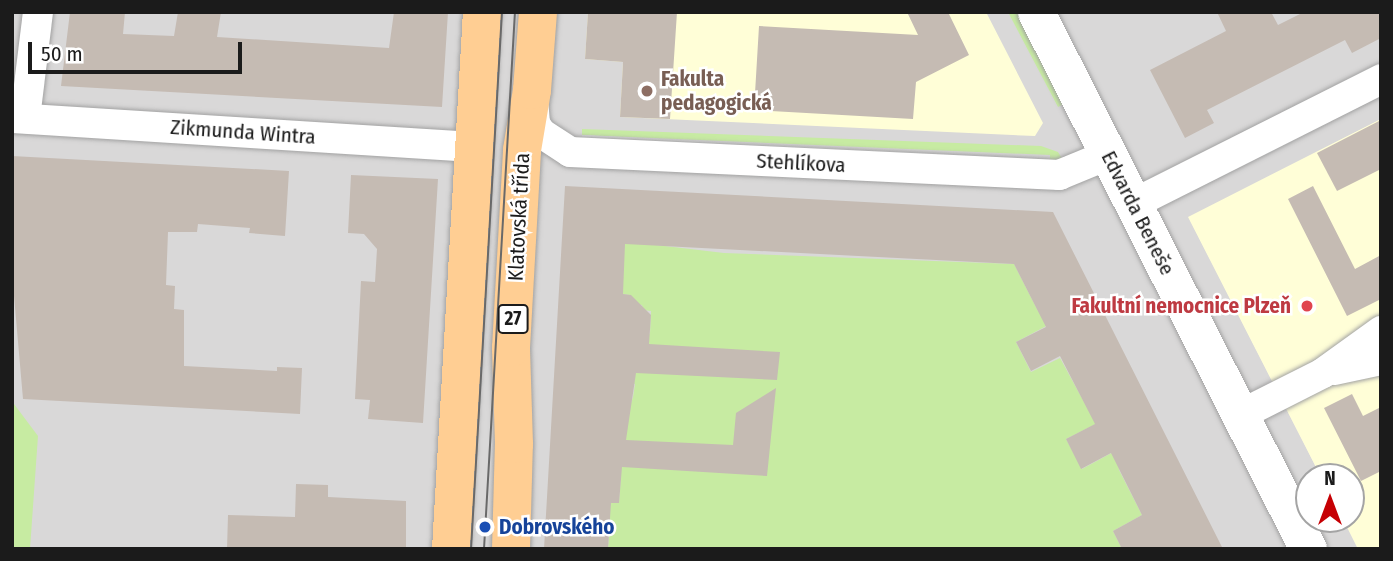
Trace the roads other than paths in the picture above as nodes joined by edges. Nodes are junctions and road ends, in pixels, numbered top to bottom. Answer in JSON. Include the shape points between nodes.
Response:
{"nodes":[{"id":1,"x":38,"y":12,"type":"edge"},
{"id":2,"x":482,"y":12,"type":"edge"},
{"id":3,"x":538,"y":12,"type":"edge"},
{"id":4,"x":1036,"y":12,"type":"edge"},
{"id":5,"x":1381,"y":79,"type":"edge"},
{"id":6,"x":532,"y":90,"type":"junction"},
{"id":7,"x":19,"y":118,"type":"edge"},
{"id":8,"x":474,"y":147,"type":"junction"},
{"id":9,"x":1108,"y":155,"type":"junction"},
{"id":10,"x":1133,"y":204,"type":"junction"},
{"id":11,"x":1381,"y":331,"type":"edge"},
{"id":12,"x":1381,"y":360,"type":"edge"},
{"id":13,"x":1323,"y":373,"type":"junction"},
{"id":14,"x":1240,"y":415,"type":"junction"},
{"id":15,"x":451,"y":549,"type":"edge"},
{"id":16,"x":511,"y":549,"type":"edge"},
{"id":17,"x":1308,"y":549,"type":"edge"}],
"edges":[{"from":1,"to":7,"type":"street"},
{"from":2,"to":8,"type":"main road"},
{"from":3,"to":6,"type":"main road","name":"Klatovská třída","number":"27"},
{"from":4,"to":9,"type":"street","name":"Edvarda Beneše"},
{"from":5,"to":10,"type":"street"},
{"from":6,"to":9,"type":"street","name":"Stehlíkova","via":[[535,124],[570,152],[1059,176]]},
{"from":6,"to":16,"type":"main road","name":"Klatovská třída","number":"27","via":[[522,150],[511,348]]},
{"from":7,"to":8,"type":"street","name":"Zikmunda Wintra"},
{"from":8,"to":15,"type":"main road"},
{"from":9,"to":10,"type":"street","name":"Edvarda Beneše"},
{"from":10,"to":14,"type":"street","name":"Edvarda Beneše"},
{"from":11,"to":13,"type":"street"},
{"from":12,"to":13,"type":"street"},
{"from":13,"to":14,"type":"street"},
{"from":14,"to":17,"type":"street","name":"Edvarda Beneše"}]}
